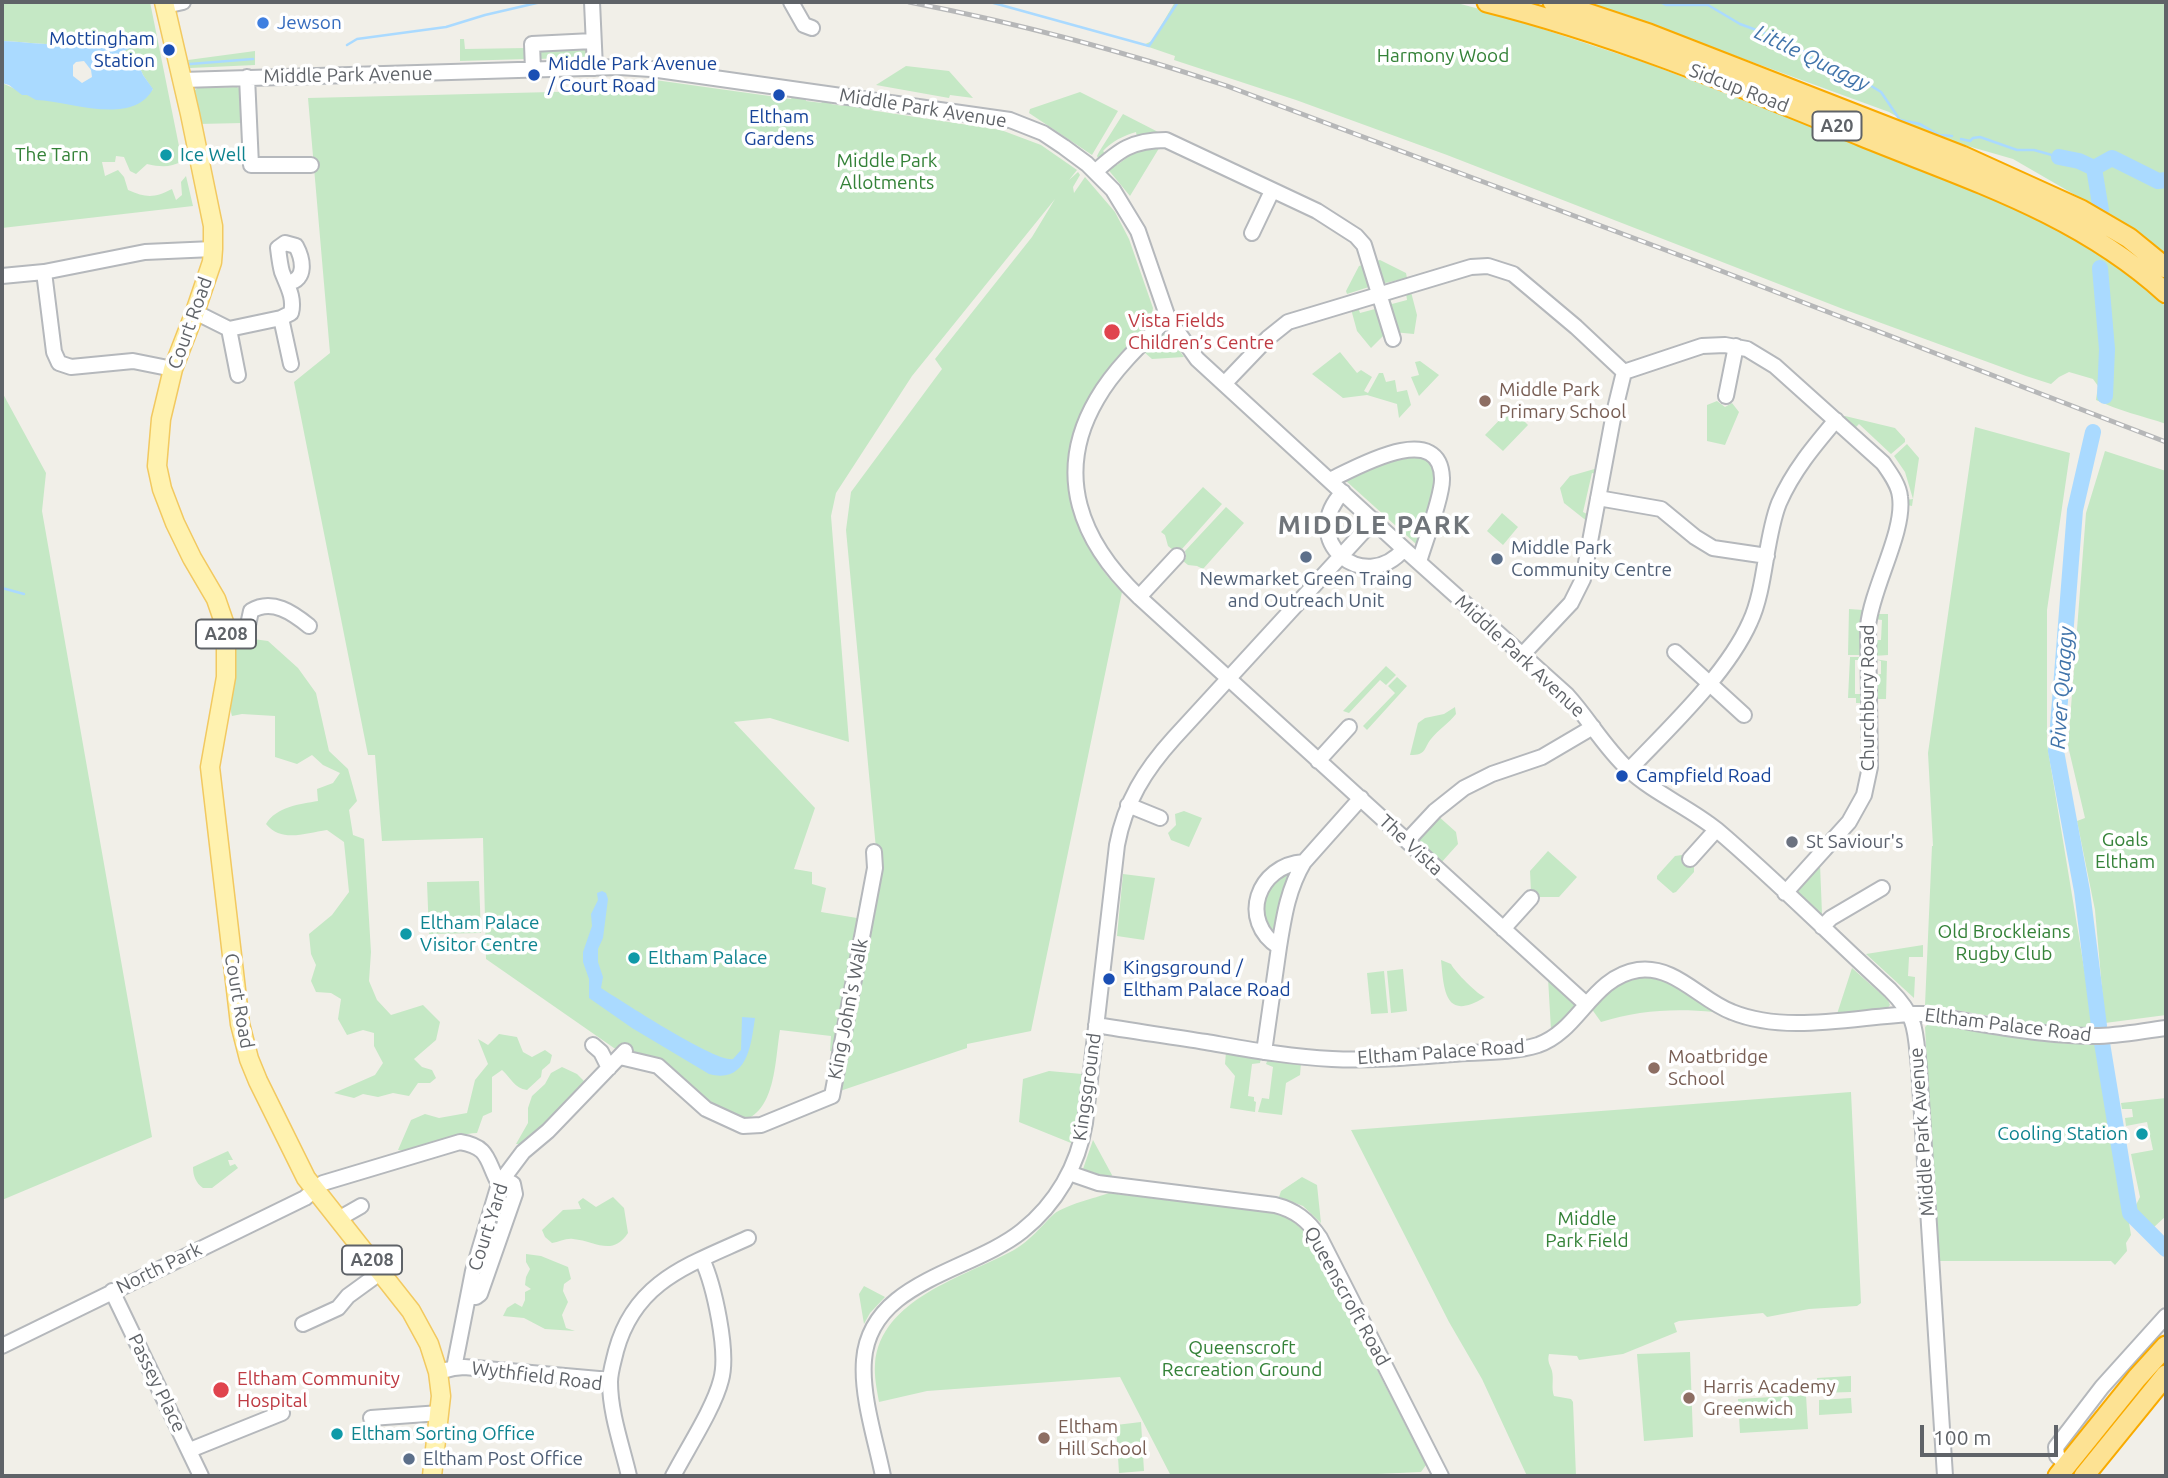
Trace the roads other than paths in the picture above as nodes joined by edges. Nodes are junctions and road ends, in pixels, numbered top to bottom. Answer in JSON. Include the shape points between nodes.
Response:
{"nodes":[{"id":1,"x":183,"y":2,"type":"edge"},
{"id":2,"x":592,"y":2,"type":"edge"},
{"id":3,"x":791,"y":2,"type":"edge"},
{"id":4,"x":1487,"y":2,"type":"edge"},
{"id":5,"x":1553,"y":2,"type":"edge"},
{"id":6,"x":164,"y":4,"type":"edge"},
{"id":7,"x":812,"y":28,"type":"dead end"},
{"id":8,"x":593,"y":41,"type":"junction"},
{"id":9,"x":595,"y":68,"type":"junction"},
{"id":10,"x":533,"y":69,"type":"junction"},
{"id":11,"x":247,"y":77,"type":"junction"},
{"id":12,"x":182,"y":80,"type":"junction"},
{"id":13,"x":311,"y":166,"type":"dead end"},
{"id":14,"x":1095,"y":172,"type":"junction"},
{"id":15,"x":1272,"y":191,"type":"junction"},
{"id":16,"x":1252,"y":233,"type":"dead end"},
{"id":17,"x":213,"y":249,"type":"junction"},
{"id":18,"x":2166,"y":268,"type":"edge"},
{"id":19,"x":44,"y":272,"type":"junction"},
{"id":20,"x":2,"y":276,"type":"edge"},
{"id":21,"x":288,"y":283,"type":"junction"},
{"id":22,"x":1379,"y":293,"type":"junction"},
{"id":23,"x":2166,"y":293,"type":"edge"},
{"id":24,"x":195,"y":312,"type":"junction"},
{"id":25,"x":281,"y":318,"type":"junction"},
{"id":26,"x":1168,"y":318,"type":"junction"},
{"id":27,"x":229,"y":328,"type":"junction"},
{"id":28,"x":1393,"y":339,"type":"dead end"},
{"id":29,"x":1736,"y":346,"type":"junction"},
{"id":30,"x":291,"y":364,"type":"dead end"},
{"id":31,"x":173,"y":369,"type":"junction"},
{"id":32,"x":1624,"y":372,"type":"junction"},
{"id":33,"x":238,"y":374,"type":"dead end"},
{"id":34,"x":1224,"y":384,"type":"junction"},
{"id":35,"x":1726,"y":396,"type":"dead end"},
{"id":36,"x":1836,"y":420,"type":"junction"},
{"id":37,"x":1330,"y":480,"type":"junction"},
{"id":38,"x":1343,"y":492,"type":"junction"},
{"id":39,"x":1598,"y":498,"type":"junction"},
{"id":40,"x":1374,"y":520,"type":"junction"},
{"id":41,"x":1404,"y":549,"type":"junction"},
{"id":42,"x":1177,"y":556,"type":"dead end"},
{"id":43,"x":1341,"y":556,"type":"junction"},
{"id":44,"x":1767,"y":556,"type":"junction"},
{"id":45,"x":1419,"y":562,"type":"junction"},
{"id":46,"x":1139,"y":597,"type":"junction"},
{"id":47,"x":309,"y":626,"type":"dead end"},
{"id":48,"x":226,"y":628,"type":"junction"},
{"id":49,"x":1675,"y":652,"type":"dead end"},
{"id":50,"x":1523,"y":654,"type":"junction"},
{"id":51,"x":1229,"y":679,"type":"junction"},
{"id":52,"x":1709,"y":684,"type":"junction"},
{"id":53,"x":1744,"y":715,"type":"dead end"},
{"id":54,"x":1349,"y":727,"type":"dead end"},
{"id":55,"x":1593,"y":727,"type":"junction"},
{"id":56,"x":1318,"y":761,"type":"junction"},
{"id":57,"x":1629,"y":770,"type":"junction"},
{"id":58,"x":1361,"y":798,"type":"junction"},
{"id":59,"x":1128,"y":805,"type":"junction"},
{"id":60,"x":1160,"y":818,"type":"dead end"},
{"id":61,"x":1716,"y":830,"type":"junction"},
{"id":62,"x":1407,"y":841,"type":"junction"},
{"id":63,"x":874,"y":852,"type":"dead end"},
{"id":64,"x":1690,"y":859,"type":"dead end"},
{"id":65,"x":1304,"y":862,"type":"junction"},
{"id":66,"x":1882,"y":888,"type":"dead end"},
{"id":67,"x":1785,"y":893,"type":"junction"},
{"id":68,"x":1531,"y":898,"type":"dead end"},
{"id":69,"x":1822,"y":927,"type":"junction"},
{"id":70,"x":1503,"y":929,"type":"junction"},
{"id":71,"x":1279,"y":947,"type":"junction"},
{"id":72,"x":1586,"y":1004,"type":"junction"},
{"id":73,"x":1910,"y":1014,"type":"junction"},
{"id":74,"x":1096,"y":1025,"type":"junction"},
{"id":75,"x":2166,"y":1028,"type":"edge"},
{"id":76,"x":593,"y":1045,"type":"dead end"},
{"id":77,"x":1264,"y":1052,"type":"junction"},
{"id":78,"x":618,"y":1059,"type":"junction"},
{"id":79,"x":1069,"y":1173,"type":"junction"},
{"id":80,"x":501,"y":1181,"type":"junction"},
{"id":81,"x":314,"y":1189,"type":"junction"},
{"id":82,"x":361,"y":1206,"type":"dead end"},
{"id":83,"x":340,"y":1218,"type":"junction"},
{"id":84,"x":748,"y":1238,"type":"dead end"},
{"id":85,"x":702,"y":1259,"type":"junction"},
{"id":86,"x":382,"y":1272,"type":"junction"},
{"id":87,"x":112,"y":1291,"type":"junction"},
{"id":88,"x":2166,"y":1316,"type":"edge"},
{"id":89,"x":303,"y":1324,"type":"dead end"},
{"id":90,"x":2,"y":1346,"type":"edge"},
{"id":91,"x":2166,"y":1346,"type":"edge"},
{"id":92,"x":443,"y":1368,"type":"junction"},
{"id":93,"x":2166,"y":1375,"type":"edge"},
{"id":94,"x":610,"y":1380,"type":"junction"},
{"id":95,"x":282,"y":1413,"type":"dead end"},
{"id":96,"x":440,"y":1413,"type":"junction"},
{"id":97,"x":371,"y":1418,"type":"dead end"},
{"id":98,"x":190,"y":1450,"type":"junction"},
{"id":99,"x":2062,"y":1466,"type":"edge"},
{"id":100,"x":201,"y":1476,"type":"edge"},
{"id":101,"x":432,"y":1476,"type":"edge"},
{"id":102,"x":629,"y":1476,"type":"edge"},
{"id":103,"x":673,"y":1476,"type":"edge"},
{"id":104,"x":883,"y":1476,"type":"edge"},
{"id":105,"x":1441,"y":1476,"type":"edge"},
{"id":106,"x":1945,"y":1476,"type":"edge"},
{"id":107,"x":2084,"y":1476,"type":"edge"}],
"edges":[{"from":1,"to":6,"type":"street","name":"Court Road"},
{"from":2,"to":8,"type":"street"},
{"from":3,"to":7,"type":"street","via":[[804,25]]},
{"from":4,"to":23,"type":"highway","name":"Sidcup Road","number":"A20","via":[[1594,33],[1762,95],[2050,213],[2113,250]]},
{"from":5,"to":18,"type":"highway","name":"Sidcup Road","number":"A20","via":[[1649,34],[1962,156],[2081,210],[2129,238]]},
{"from":6,"to":12,"type":"main road","name":"Court Road","number":"A208"},
{"from":8,"to":9,"type":"street"},
{"from":8,"to":10,"type":"street","via":[[532,44]]},
{"from":9,"to":10,"type":"street","name":"Middle Park Avenue"},
{"from":9,"to":14,"type":"street","name":"Middle Park Avenue","via":[[651,69],[1010,120],[1043,133]]},
{"from":10,"to":11,"type":"street","name":"Middle Park Avenue"},
{"from":11,"to":12,"type":"street","name":"Middle Park Avenue"},
{"from":11,"to":13,"type":"street","name":"Middle Park Avenue","via":[[250,165]]},
{"from":12,"to":17,"type":"main road","name":"Court Road","number":"A208","via":[[213,226]]},
{"from":14,"to":15,"type":"street","via":[[1125,146],[1166,141]]},
{"from":14,"to":26,"type":"street","name":"Middle Park Avenue","via":[[1138,231]]},
{"from":15,"to":16,"type":"street"},
{"from":15,"to":22,"type":"street","via":[[1317,211],[1356,236],[1364,245]]},
{"from":17,"to":19,"type":"street","via":[[145,252]]},
{"from":17,"to":24,"type":"main road","name":"Court Road","number":"A208"},
{"from":19,"to":20,"type":"street"},
{"from":19,"to":31,"type":"street","via":[[59,363],[71,367],[133,361]]},
{"from":21,"to":21,"type":"street","via":[[278,248],[293,243],[300,255],[301,274]]},
{"from":21,"to":25,"type":"street","via":[[293,309]]},
{"from":22,"to":28,"type":"street"},
{"from":22,"to":32,"type":"street","via":[[1471,267],[1496,268],[1528,285]]},
{"from":22,"to":34,"type":"street","via":[[1288,322]]},
{"from":24,"to":27,"type":"street"},
{"from":24,"to":31,"type":"main road","name":"Court Road","number":"A208"},
{"from":25,"to":27,"type":"street"},
{"from":25,"to":30,"type":"street"},
{"from":26,"to":34,"type":"street","name":"Middle Park Avenue","via":[[1197,359]]},
{"from":26,"to":46,"type":"street","name":"The Vista","via":[[1097,398],[1083,431],[1076,466],[1080,505],[1093,541]]},
{"from":27,"to":33,"type":"street"},
{"from":29,"to":32,"type":"street","name":"Churchbury Road","via":[[1702,346]]},
{"from":29,"to":35,"type":"street"},
{"from":29,"to":36,"type":"street","name":"Churchbury Road","via":[[1765,358]]},
{"from":31,"to":48,"type":"main road","name":"Court Road","number":"A208","via":[[159,436],[159,479]]},
{"from":32,"to":39,"type":"street"},
{"from":34,"to":37,"type":"street","name":"Middle Park Avenue"},
{"from":36,"to":44,"type":"street","via":[[1800,463],[1779,505]]},
{"from":36,"to":67,"type":"street","name":"Churchbury Road","via":[[1888,471],[1900,496],[1899,522],[1868,618],[1870,767],[1864,795],[1849,822]]},
{"from":37,"to":38,"type":"street","name":"Middle Park Avenue"},
{"from":37,"to":45,"type":"street","via":[[1402,449],[1421,450],[1433,457],[1442,483]]},
{"from":38,"to":40,"type":"street","name":"Middle Park Avenue"},
{"from":38,"to":43,"type":"street","via":[[1327,525]]},
{"from":39,"to":44,"type":"street","via":[[1661,509],[1713,548]]},
{"from":39,"to":50,"type":"street","via":[[1578,592]]},
{"from":40,"to":41,"type":"street","name":"Middle Park Avenue"},
{"from":40,"to":43,"type":"street","name":"Kingsground"},
{"from":41,"to":43,"type":"street","via":[[1386,563],[1371,567]]},
{"from":41,"to":45,"type":"street","name":"Middle Park Avenue"},
{"from":42,"to":46,"type":"street"},
{"from":43,"to":51,"type":"street","name":"Kingsground"},
{"from":44,"to":52,"type":"street","via":[[1751,621]]},
{"from":45,"to":50,"type":"street","name":"Middle Park Avenue"},
{"from":46,"to":51,"type":"street","name":"The Vista"},
{"from":47,"to":48,"type":"street","via":[[289,611],[265,606],[251,611],[251,625]]},
{"from":48,"to":81,"type":"main road","name":"Court Road","number":"A208","via":[[226,677],[210,767],[235,995],[249,1059]]},
{"from":49,"to":52,"type":"street"},
{"from":50,"to":55,"type":"street","name":"Middle Park Avenue"},
{"from":51,"to":56,"type":"street","name":"The Vista"},
{"from":51,"to":59,"type":"street","name":"Kingsground","via":[[1160,754]]},
{"from":52,"to":53,"type":"street"},
{"from":52,"to":57,"type":"street"},
{"from":54,"to":56,"type":"street"},
{"from":55,"to":57,"type":"street","name":"Middle Park Avenue"},
{"from":55,"to":62,"type":"street","via":[[1542,757],[1464,788]]},
{"from":56,"to":58,"type":"street","name":"The Vista"},
{"from":57,"to":61,"type":"street","name":"Middle Park Avenue"},
{"from":58,"to":62,"type":"street","name":"The Vista"},
{"from":58,"to":65,"type":"street"},
{"from":59,"to":60,"type":"street"},
{"from":59,"to":74,"type":"street","name":"Kingsground","via":[[1117,845]]},
{"from":61,"to":64,"type":"street"},
{"from":61,"to":67,"type":"street","name":"Middle Park Avenue"},
{"from":62,"to":70,"type":"street","name":"The Vista"},
{"from":63,"to":78,"type":"street","name":"King John's Walk","via":[[876,868],[832,1096],[761,1125],[743,1126],[706,1108],[658,1066]]},
{"from":65,"to":71,"type":"street","via":[[1290,887]]},
{"from":65,"to":71,"type":"street","via":[[1291,863],[1271,874],[1258,895],[1259,920]]},
{"from":66,"to":69,"type":"street"},
{"from":67,"to":69,"type":"street","name":"Middle Park Avenue"},
{"from":68,"to":70,"type":"street"},
{"from":69,"to":73,"type":"street","name":"Middle Park Avenue"},
{"from":70,"to":72,"type":"street","name":"The Vista"},
{"from":71,"to":77,"type":"street"},
{"from":72,"to":73,"type":"street","name":"Eltham Palace Road","via":[[1614,979],[1653,970],[1678,979],[1727,1010],[1757,1020],[1799,1023]]},
{"from":72,"to":77,"type":"street","name":"Eltham Palace Road","via":[[1554,1037],[1527,1047],[1379,1060]]},
{"from":73,"to":75,"type":"street","name":"Eltham Palace Road","via":[[2093,1036]]},
{"from":73,"to":106,"type":"street","name":"Middle Park Avenue","via":[[1919,1068]]},
{"from":74,"to":77,"type":"street","name":"Eltham Palace Road"},
{"from":74,"to":79,"type":"street","name":"Kingsground","via":[[1086,1123]]},
{"from":76,"to":78,"type":"street"},
{"from":78,"to":80,"type":"street","name":"Court Yard","via":[[523,1152]]},
{"from":79,"to":104,"type":"street","name":"Kingsground","via":[[1046,1208],[1022,1231],[900,1296],[876,1325],[866,1347],[864,1372]]},
{"from":79,"to":105,"type":"street","name":"Queenscroft Road","via":[[1098,1183],[1275,1205],[1305,1219],[1320,1238]]},
{"from":80,"to":81,"type":"street","name":"North Park","via":[[477,1145],[460,1142]]},
{"from":80,"to":92,"type":"street","name":"Court Yard","via":[[469,1296]]},
{"from":81,"to":83,"type":"main road","name":"Court Road","number":"A208"},
{"from":81,"to":87,"type":"street","name":"North Park","via":[[305,1198]]},
{"from":82,"to":83,"type":"street"},
{"from":83,"to":86,"type":"main road","name":"Court Road","number":"A208"},
{"from":84,"to":85,"type":"street"},
{"from":85,"to":94,"type":"street","via":[[663,1279],[639,1303],[620,1338]]},
{"from":85,"to":103,"type":"street","via":[[710,1276],[723,1365],[716,1394]]},
{"from":86,"to":89,"type":"street","via":[[338,1308]]},
{"from":86,"to":92,"type":"main road","name":"Court Road","number":"A208","via":[[411,1311]]},
{"from":87,"to":90,"type":"street","name":"North Park"},
{"from":87,"to":98,"type":"street","name":"Passey Place"},
{"from":88,"to":99,"type":"street","via":[[2056,1447]]},
{"from":91,"to":99,"type":"highway"},
{"from":92,"to":94,"type":"street","name":"Wythfield Road"},
{"from":92,"to":96,"type":"main road","name":"Court Yard","number":"A208"},
{"from":93,"to":107,"type":"highway"},
{"from":94,"to":102,"type":"street","name":"Wythfield Road"},
{"from":95,"to":98,"type":"street"},
{"from":96,"to":97,"type":"street"},
{"from":96,"to":101,"type":"main road","name":"Court Yard","number":"A208"},
{"from":98,"to":100,"type":"street","name":"Passey Place"}]}
